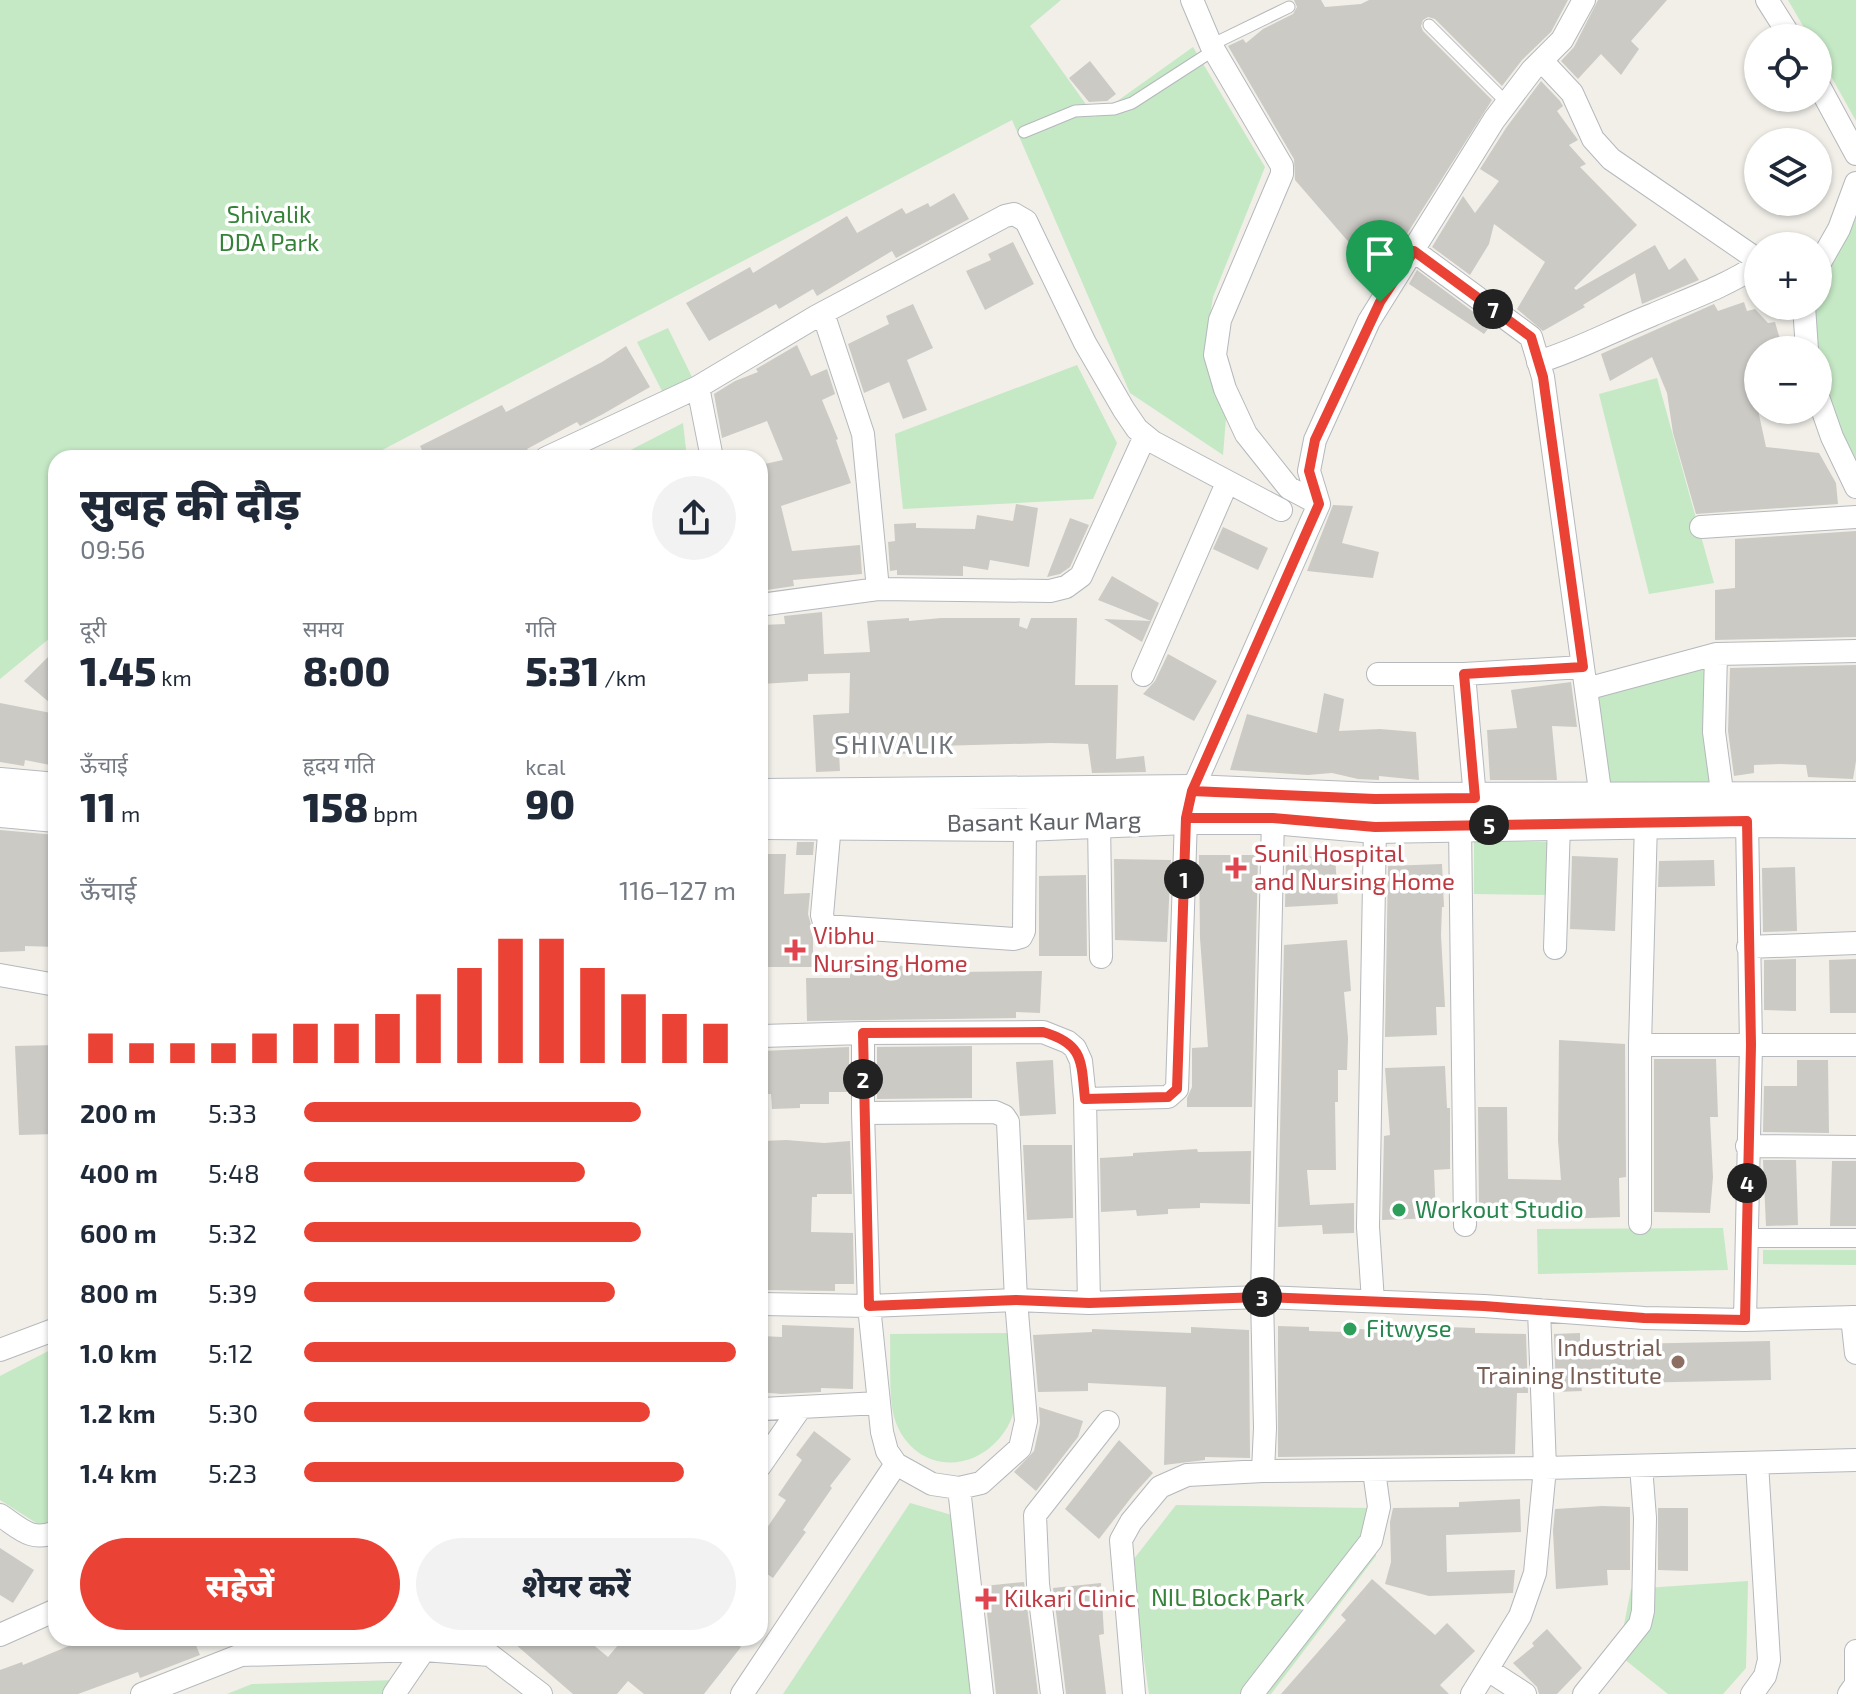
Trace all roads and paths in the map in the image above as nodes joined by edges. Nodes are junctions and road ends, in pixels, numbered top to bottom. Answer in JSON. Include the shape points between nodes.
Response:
{"nodes":[{"id":1,"x":1192,"y":0,"type":"edge"},
{"id":2,"x":1584,"y":0,"type":"edge"},
{"id":3,"x":1767,"y":0,"type":"edge"},
{"id":4,"x":1289,"y":7,"type":"dead end"},
{"id":5,"x":1782,"y":24,"type":"edge"},
{"id":6,"x":1429,"y":25,"type":"dead end"},
{"id":7,"x":1212,"y":47,"type":"junction"},
{"id":8,"x":1542,"y":61,"type":"junction"},
{"id":9,"x":1507,"y":103,"type":"junction"},
{"id":10,"x":1832,"y":110,"type":"edge"},
{"id":11,"x":1024,"y":132,"type":"dead end"},
{"id":12,"x":1856,"y":154,"type":"edge"},
{"id":13,"x":1856,"y":183,"type":"edge"},
{"id":14,"x":1832,"y":241,"type":"edge"},
{"id":15,"x":1414,"y":251,"type":"junction"},
{"id":16,"x":1744,"y":252,"type":"edge"},
{"id":17,"x":1744,"y":272,"type":"edge"},
{"id":18,"x":823,"y":313,"type":"junction"},
{"id":19,"x":1538,"y":362,"type":"junction"},
{"id":20,"x":698,"y":387,"type":"junction"},
{"id":21,"x":1827,"y":424,"type":"edge"},
{"id":22,"x":1145,"y":436,"type":"junction"},
{"id":23,"x":563,"y":450,"type":"edge"},
{"id":24,"x":710,"y":450,"type":"edge"},
{"id":25,"x":1227,"y":483,"type":"junction"},
{"id":26,"x":1856,"y":487,"type":"edge"},
{"id":27,"x":1319,"y":504,"type":"junction"},
{"id":28,"x":1281,"y":510,"type":"dead end"},
{"id":29,"x":1856,"y":517,"type":"edge"},
{"id":30,"x":1701,"y":527,"type":"dead end"},
{"id":31,"x":878,"y":589,"type":"junction"},
{"id":32,"x":768,"y":604,"type":"edge"},
{"id":33,"x":1856,"y":651,"type":"edge"},
{"id":34,"x":1716,"y":654,"type":"junction"},
{"id":35,"x":1378,"y":674,"type":"dead end"},
{"id":36,"x":1464,"y":674,"type":"junction"},
{"id":37,"x":1143,"y":675,"type":"dead end"},
{"id":38,"x":1585,"y":678,"type":"junction"},
{"id":39,"x":0,"y":784,"type":"edge"},
{"id":40,"x":48,"y":788,"type":"edge"},
{"id":41,"x":768,"y":795,"type":"edge"},
{"id":42,"x":1601,"y":798,"type":"junction"},
{"id":43,"x":1856,"y":798,"type":"edge"},
{"id":44,"x":1723,"y":799,"type":"junction"},
{"id":45,"x":1189,"y":804,"type":"junction"},
{"id":46,"x":0,"y":811,"type":"edge"},
{"id":47,"x":1467,"y":812,"type":"junction"},
{"id":48,"x":48,"y":815,"type":"edge"},
{"id":49,"x":1273,"y":818,"type":"junction"},
{"id":50,"x":1099,"y":821,"type":"junction"},
{"id":51,"x":1747,"y":821,"type":"junction"},
{"id":52,"x":1646,"y":822,"type":"junction"},
{"id":53,"x":1856,"y":822,"type":"edge"},
{"id":54,"x":768,"y":823,"type":"edge"},
{"id":55,"x":830,"y":824,"type":"junction"},
{"id":56,"x":1559,"y":824,"type":"junction"},
{"id":57,"x":1025,"y":825,"type":"junction"},
{"id":58,"x":1375,"y":827,"type":"junction"},
{"id":59,"x":1856,"y":943,"type":"edge"},
{"id":60,"x":1748,"y":947,"type":"junction"},
{"id":61,"x":1555,"y":948,"type":"dead end"},
{"id":62,"x":1101,"y":957,"type":"dead end"},
{"id":63,"x":0,"y":975,"type":"edge"},
{"id":64,"x":48,"y":984,"type":"edge"},
{"id":65,"x":863,"y":1033,"type":"junction"},
{"id":66,"x":768,"y":1036,"type":"edge"},
{"id":67,"x":1640,"y":1045,"type":"junction"},
{"id":68,"x":1751,"y":1045,"type":"junction"},
{"id":69,"x":1856,"y":1045,"type":"edge"},
{"id":70,"x":1085,"y":1099,"type":"junction"},
{"id":71,"x":863,"y":1113,"type":"junction"},
{"id":72,"x":1747,"y":1146,"type":"junction"},
{"id":73,"x":1856,"y":1147,"type":"edge"},
{"id":74,"x":1640,"y":1223,"type":"dead end"},
{"id":75,"x":1465,"y":1225,"type":"dead end"},
{"id":76,"x":1749,"y":1238,"type":"junction"},
{"id":77,"x":1856,"y":1238,"type":"edge"},
{"id":78,"x":1262,"y":1297,"type":"junction"},
{"id":79,"x":1016,"y":1300,"type":"junction"},
{"id":80,"x":1373,"y":1301,"type":"junction"},
{"id":81,"x":1089,"y":1303,"type":"junction"},
{"id":82,"x":768,"y":1304,"type":"edge"},
{"id":83,"x":869,"y":1306,"type":"junction"},
{"id":84,"x":1539,"y":1310,"type":"junction"},
{"id":85,"x":1854,"y":1317,"type":"edge"},
{"id":86,"x":1745,"y":1320,"type":"junction"},
{"id":87,"x":48,"y":1332,"type":"edge"},
{"id":88,"x":0,"y":1350,"type":"edge"},
{"id":89,"x":1856,"y":1353,"type":"edge"},
{"id":90,"x":879,"y":1403,"type":"junction"},
{"id":91,"x":801,"y":1407,"type":"junction"},
{"id":92,"x":768,"y":1409,"type":"edge"},
{"id":93,"x":1108,"y":1422,"type":"dead end"},
{"id":94,"x":768,"y":1454,"type":"edge"},
{"id":95,"x":1856,"y":1460,"type":"edge"},
{"id":96,"x":1757,"y":1463,"type":"junction"},
{"id":97,"x":896,"y":1464,"type":"junction"},
{"id":98,"x":1641,"y":1466,"type":"junction"},
{"id":99,"x":1545,"y":1468,"type":"junction"},
{"id":100,"x":1263,"y":1471,"type":"junction"},
{"id":101,"x":1374,"y":1471,"type":"junction"},
{"id":102,"x":959,"y":1488,"type":"junction"},
{"id":103,"x":0,"y":1515,"type":"edge"},
{"id":104,"x":48,"y":1535,"type":"edge"},
{"id":105,"x":48,"y":1614,"type":"edge"},
{"id":106,"x":0,"y":1635,"type":"edge"},
{"id":107,"x":490,"y":1646,"type":"edge"},
{"id":108,"x":424,"y":1650,"type":"junction"},
{"id":109,"x":1856,"y":1651,"type":"edge"},
{"id":110,"x":1488,"y":1670,"type":"junction"},
{"id":111,"x":1856,"y":1684,"type":"edge"},
{"id":112,"x":142,"y":1694,"type":"edge"},
{"id":113,"x":394,"y":1694,"type":"edge"},
{"id":114,"x":541,"y":1694,"type":"edge"},
{"id":115,"x":742,"y":1694,"type":"edge"},
{"id":116,"x":982,"y":1694,"type":"edge"},
{"id":117,"x":1052,"y":1694,"type":"edge"},
{"id":118,"x":1134,"y":1694,"type":"edge"},
{"id":119,"x":1252,"y":1694,"type":"edge"},
{"id":120,"x":1472,"y":1694,"type":"edge"},
{"id":121,"x":1525,"y":1694,"type":"edge"},
{"id":122,"x":1584,"y":1694,"type":"edge"},
{"id":123,"x":1752,"y":1694,"type":"edge"},
{"id":124,"x":1849,"y":1694,"type":"edge"}],
"edges":[{"from":1,"to":7,"type":"street"},
{"from":2,"to":8,"type":"street","via":[[1562,40]]},
{"from":3,"to":5,"type":"street"},
{"from":4,"to":7,"type":"lane"},
{"from":6,"to":9,"type":"lane"},
{"from":7,"to":11,"type":"lane","via":[[1132,103],[1075,111]]},
{"from":7,"to":27,"type":"street","via":[[1282,166],[1220,320],[1215,355],[1246,434],[1289,488]]},
{"from":8,"to":9,"type":"street"},
{"from":8,"to":16,"type":"street","via":[[1572,93],[1593,139],[1611,159]]},
{"from":9,"to":15,"type":"street"},
{"from":10,"to":12,"type":"street"},
{"from":13,"to":14,"type":"street"},
{"from":15,"to":19,"type":"street","via":[[1531,337]]},
{"from":15,"to":27,"type":"street","via":[[1374,312],[1315,440],[1309,471]]},
{"from":17,"to":19,"type":"street","via":[[1702,296]]},
{"from":18,"to":20,"type":"street"},
{"from":18,"to":22,"type":"street","via":[[1005,216],[1020,216],[1085,343]]},
{"from":18,"to":31,"type":"street","via":[[863,434]]},
{"from":19,"to":38,"type":"street"},
{"from":20,"to":23,"type":"street"},
{"from":20,"to":24,"type":"street"},
{"from":21,"to":26,"type":"street"},
{"from":22,"to":25,"type":"street"},
{"from":22,"to":31,"type":"street","via":[[1081,576],[1066,587]]},
{"from":25,"to":28,"type":"street"},
{"from":25,"to":37,"type":"street"},
{"from":27,"to":45,"type":"street"},
{"from":29,"to":30,"type":"street"},
{"from":31,"to":32,"type":"street"},
{"from":33,"to":34,"type":"street"},
{"from":34,"to":38,"type":"street"},
{"from":34,"to":44,"type":"street","via":[[1714,732]]},
{"from":35,"to":36,"type":"street"},
{"from":36,"to":38,"type":"street"},
{"from":36,"to":47,"type":"street"},
{"from":38,"to":42,"type":"street"},
{"from":39,"to":40,"type":"main road"},
{"from":41,"to":45,"type":"main road","name":"Basant Kaur Marg"},
{"from":42,"to":44,"type":"main road","name":"Basant Kaur Marg"},
{"from":42,"to":47,"type":"main road","name":"Basant Kaur Marg"},
{"from":43,"to":44,"type":"main road","name":"Basant Kaur Marg"},
{"from":45,"to":47,"type":"main road","name":"Basant Kaur Marg","via":[[1375,799]]},
{"from":45,"to":49,"type":"main road","name":"Basant Kaur Marg"},
{"from":45,"to":50,"type":"main road","name":"Basant Kaur Marg"},
{"from":45,"to":70,"type":"street","via":[[1177,1089],[1168,1097]]},
{"from":46,"to":48,"type":"main road"},
{"from":47,"to":56,"type":"main road","name":"Basant Kaur Marg"},
{"from":47,"to":58,"type":"main road","name":"Basant Kaur Marg"},
{"from":47,"to":75,"type":"street"},
{"from":49,"to":58,"type":"main road","name":"Basant Kaur Marg"},
{"from":49,"to":78,"type":"street"},
{"from":50,"to":57,"type":"main road","name":"Basant Kaur Marg"},
{"from":50,"to":62,"type":"street"},
{"from":51,"to":52,"type":"main road","name":"Basant Kaur Marg"},
{"from":51,"to":53,"type":"main road","name":"Basant Kaur Marg"},
{"from":51,"to":60,"type":"street"},
{"from":52,"to":56,"type":"main road","name":"Basant Kaur Marg"},
{"from":52,"to":67,"type":"street"},
{"from":54,"to":55,"type":"main road","name":"Basant Kaur Marg"},
{"from":55,"to":57,"type":"main road","name":"Basant Kaur Marg"},
{"from":55,"to":57,"type":"street","via":[[825,926],[1014,939],[1024,931]]},
{"from":56,"to":61,"type":"street"},
{"from":58,"to":80,"type":"street","via":[[1368,1227]]},
{"from":59,"to":60,"type":"street"},
{"from":60,"to":68,"type":"street"},
{"from":63,"to":64,"type":"street"},
{"from":65,"to":66,"type":"street"},
{"from":65,"to":70,"type":"street","via":[[1028,1031],[1057,1036],[1079,1054]]},
{"from":65,"to":71,"type":"street"},
{"from":67,"to":68,"type":"street"},
{"from":67,"to":74,"type":"street"},
{"from":68,"to":69,"type":"street"},
{"from":68,"to":72,"type":"street"},
{"from":70,"to":81,"type":"street"},
{"from":71,"to":79,"type":"street","via":[[995,1112],[1008,1119]]},
{"from":71,"to":83,"type":"street"},
{"from":72,"to":73,"type":"street"},
{"from":72,"to":76,"type":"street"},
{"from":76,"to":77,"type":"street"},
{"from":76,"to":86,"type":"street"},
{"from":78,"to":80,"type":"street"},
{"from":78,"to":81,"type":"street"},
{"from":78,"to":100,"type":"street"},
{"from":79,"to":81,"type":"street"},
{"from":79,"to":83,"type":"street"},
{"from":79,"to":102,"type":"street","via":[[1026,1421],[1020,1448],[981,1483]]},
{"from":80,"to":84,"type":"street"},
{"from":82,"to":83,"type":"street"},
{"from":83,"to":90,"type":"street"},
{"from":84,"to":86,"type":"street"},
{"from":84,"to":99,"type":"street"},
{"from":85,"to":86,"type":"street"},
{"from":85,"to":89,"type":"street"},
{"from":87,"to":88,"type":"street"},
{"from":90,"to":91,"type":"street"},
{"from":90,"to":97,"type":"street","via":[[887,1451]]},
{"from":91,"to":92,"type":"street"},
{"from":91,"to":94,"type":"street"},
{"from":93,"to":117,"type":"street","via":[[1037,1510],[1033,1523]]},
{"from":95,"to":96,"type":"street"},
{"from":96,"to":98,"type":"street"},
{"from":96,"to":123,"type":"street","via":[[1769,1660]]},
{"from":97,"to":102,"type":"street","via":[[932,1484]]},
{"from":97,"to":115,"type":"street"},
{"from":98,"to":99,"type":"street"},
{"from":98,"to":122,"type":"street","via":[[1645,1518],[1640,1624]]},
{"from":99,"to":101,"type":"street"},
{"from":99,"to":110,"type":"street","via":[[1535,1573],[1520,1616]]},
{"from":100,"to":101,"type":"street"},
{"from":100,"to":118,"type":"street","via":[[1187,1475],[1160,1487],[1131,1522],[1121,1540]]},
{"from":101,"to":119,"type":"street","via":[[1379,1507],[1371,1541]]},
{"from":102,"to":116,"type":"street"},
{"from":103,"to":104,"type":"street","via":[[32,1536]]},
{"from":105,"to":106,"type":"street"},
{"from":107,"to":108,"type":"street"},
{"from":107,"to":114,"type":"street"},
{"from":108,"to":112,"type":"street","via":[[241,1655]]},
{"from":108,"to":113,"type":"street"},
{"from":109,"to":111,"type":"street"},
{"from":110,"to":120,"type":"street"},
{"from":110,"to":121,"type":"street"},
{"from":111,"to":124,"type":"street"}]}
